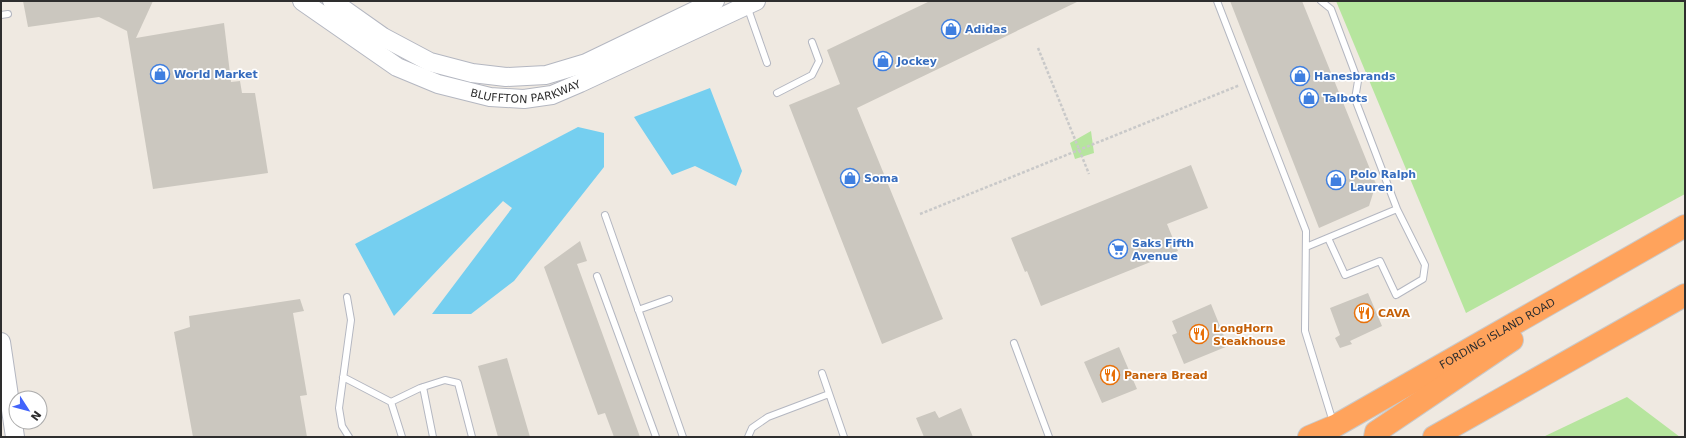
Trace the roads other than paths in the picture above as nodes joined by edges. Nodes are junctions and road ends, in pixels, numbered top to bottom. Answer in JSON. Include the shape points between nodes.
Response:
{"nodes":[{"id":1,"x":302,"y":1,"type":"edge"},
{"id":2,"x":332,"y":1,"type":"edge"},
{"id":3,"x":715,"y":1,"type":"edge"},
{"id":4,"x":1217,"y":1,"type":"edge"},
{"id":5,"x":1321,"y":1,"type":"edge"},
{"id":6,"x":751,"y":3,"type":"edge"},
{"id":7,"x":8,"y":14,"type":"dead end"},
{"id":8,"x":1,"y":15,"type":"edge"},
{"id":9,"x":812,"y":42,"type":"dead end"},
{"id":10,"x":767,"y":63,"type":"dead end"},
{"id":11,"x":777,"y":93,"type":"dead end"},
{"id":12,"x":1398,"y":209,"type":"junction"},
{"id":13,"x":605,"y":215,"type":"dead end"},
{"id":14,"x":1685,"y":226,"type":"edge"},
{"id":15,"x":1328,"y":238,"type":"junction"},
{"id":16,"x":1306,"y":247,"type":"junction"},
{"id":17,"x":1646,"y":248,"type":"junction"},
{"id":18,"x":598,"y":276,"type":"dead end"},
{"id":19,"x":1685,"y":295,"type":"edge"},
{"id":20,"x":347,"y":297,"type":"dead end"},
{"id":21,"x":669,"y":299,"type":"dead end"},
{"id":22,"x":638,"y":310,"type":"junction"},
{"id":23,"x":1,"y":342,"type":"edge"},
{"id":24,"x":1014,"y":342,"type":"dead end"},
{"id":25,"x":822,"y":373,"type":"dead end"},
{"id":26,"x":343,"y":377,"type":"junction"},
{"id":27,"x":423,"y":387,"type":"junction"},
{"id":28,"x":829,"y":394,"type":"junction"},
{"id":29,"x":391,"y":402,"type":"junction"},
{"id":30,"x":1331,"y":432,"type":"edge"},
{"id":31,"x":15,"y":437,"type":"edge"},
{"id":32,"x":349,"y":437,"type":"edge"},
{"id":33,"x":402,"y":437,"type":"edge"},
{"id":34,"x":433,"y":437,"type":"edge"},
{"id":35,"x":472,"y":437,"type":"edge"},
{"id":36,"x":656,"y":437,"type":"edge"},
{"id":37,"x":683,"y":437,"type":"edge"},
{"id":38,"x":748,"y":437,"type":"edge"},
{"id":39,"x":844,"y":437,"type":"edge"},
{"id":40,"x":1049,"y":437,"type":"edge"},
{"id":41,"x":1309,"y":437,"type":"edge"},
{"id":42,"x":1375,"y":437,"type":"edge"},
{"id":43,"x":1434,"y":437,"type":"edge"}],
"edges":[{"from":1,"to":6,"type":"main road","name":"BLUFFTON PARKWAY","via":[[397,67],[438,84],[490,97],[524,99],[552,94],[580,83]]},
{"from":2,"to":3,"type":"main road","name":"BLUFFTON PARKWAY","via":[[384,37],[430,62],[472,73],[506,77],[546,75],[586,63]]},
{"from":4,"to":16,"type":"lane","via":[[1306,231]]},
{"from":5,"to":12,"type":"lane","via":[[1331,9],[1358,81],[1355,99]]},
{"from":6,"to":10,"type":"lane"},
{"from":7,"to":8,"type":"lane"},
{"from":9,"to":11,"type":"lane","via":[[818,61],[812,75]]},
{"from":12,"to":15,"type":"lane"},
{"from":12,"to":15,"type":"lane","via":[[1424,266],[1423,279],[1396,295],[1380,261],[1345,274]]},
{"from":13,"to":22,"type":"lane"},
{"from":14,"to":17,"type":"highway","name":"FORDING ISLAND ROAD"},
{"from":15,"to":16,"type":"lane"},
{"from":16,"to":30,"type":"lane","via":[[1305,331]]},
{"from":17,"to":30,"type":"highway","name":"FORDING ISLAND ROAD"},
{"from":17,"to":42,"type":"highway","via":[[1376,432]]},
{"from":18,"to":36,"type":"lane"},
{"from":19,"to":43,"type":"highway"},
{"from":20,"to":26,"type":"lane","via":[[351,320]]},
{"from":21,"to":22,"type":"lane"},
{"from":22,"to":37,"type":"lane"},
{"from":23,"to":31,"type":"main road"},
{"from":24,"to":40,"type":"lane"},
{"from":25,"to":28,"type":"lane"},
{"from":26,"to":29,"type":"lane"},
{"from":26,"to":32,"type":"lane","via":[[339,408],[342,426]]},
{"from":27,"to":29,"type":"lane"},
{"from":27,"to":34,"type":"lane"},
{"from":27,"to":35,"type":"lane","via":[[445,380],[458,383]]},
{"from":28,"to":38,"type":"lane","via":[[768,417],[752,428]]},
{"from":28,"to":39,"type":"lane"},
{"from":29,"to":33,"type":"lane"},
{"from":30,"to":41,"type":"highway","name":"FORDING ISLAND ROAD"}]}
